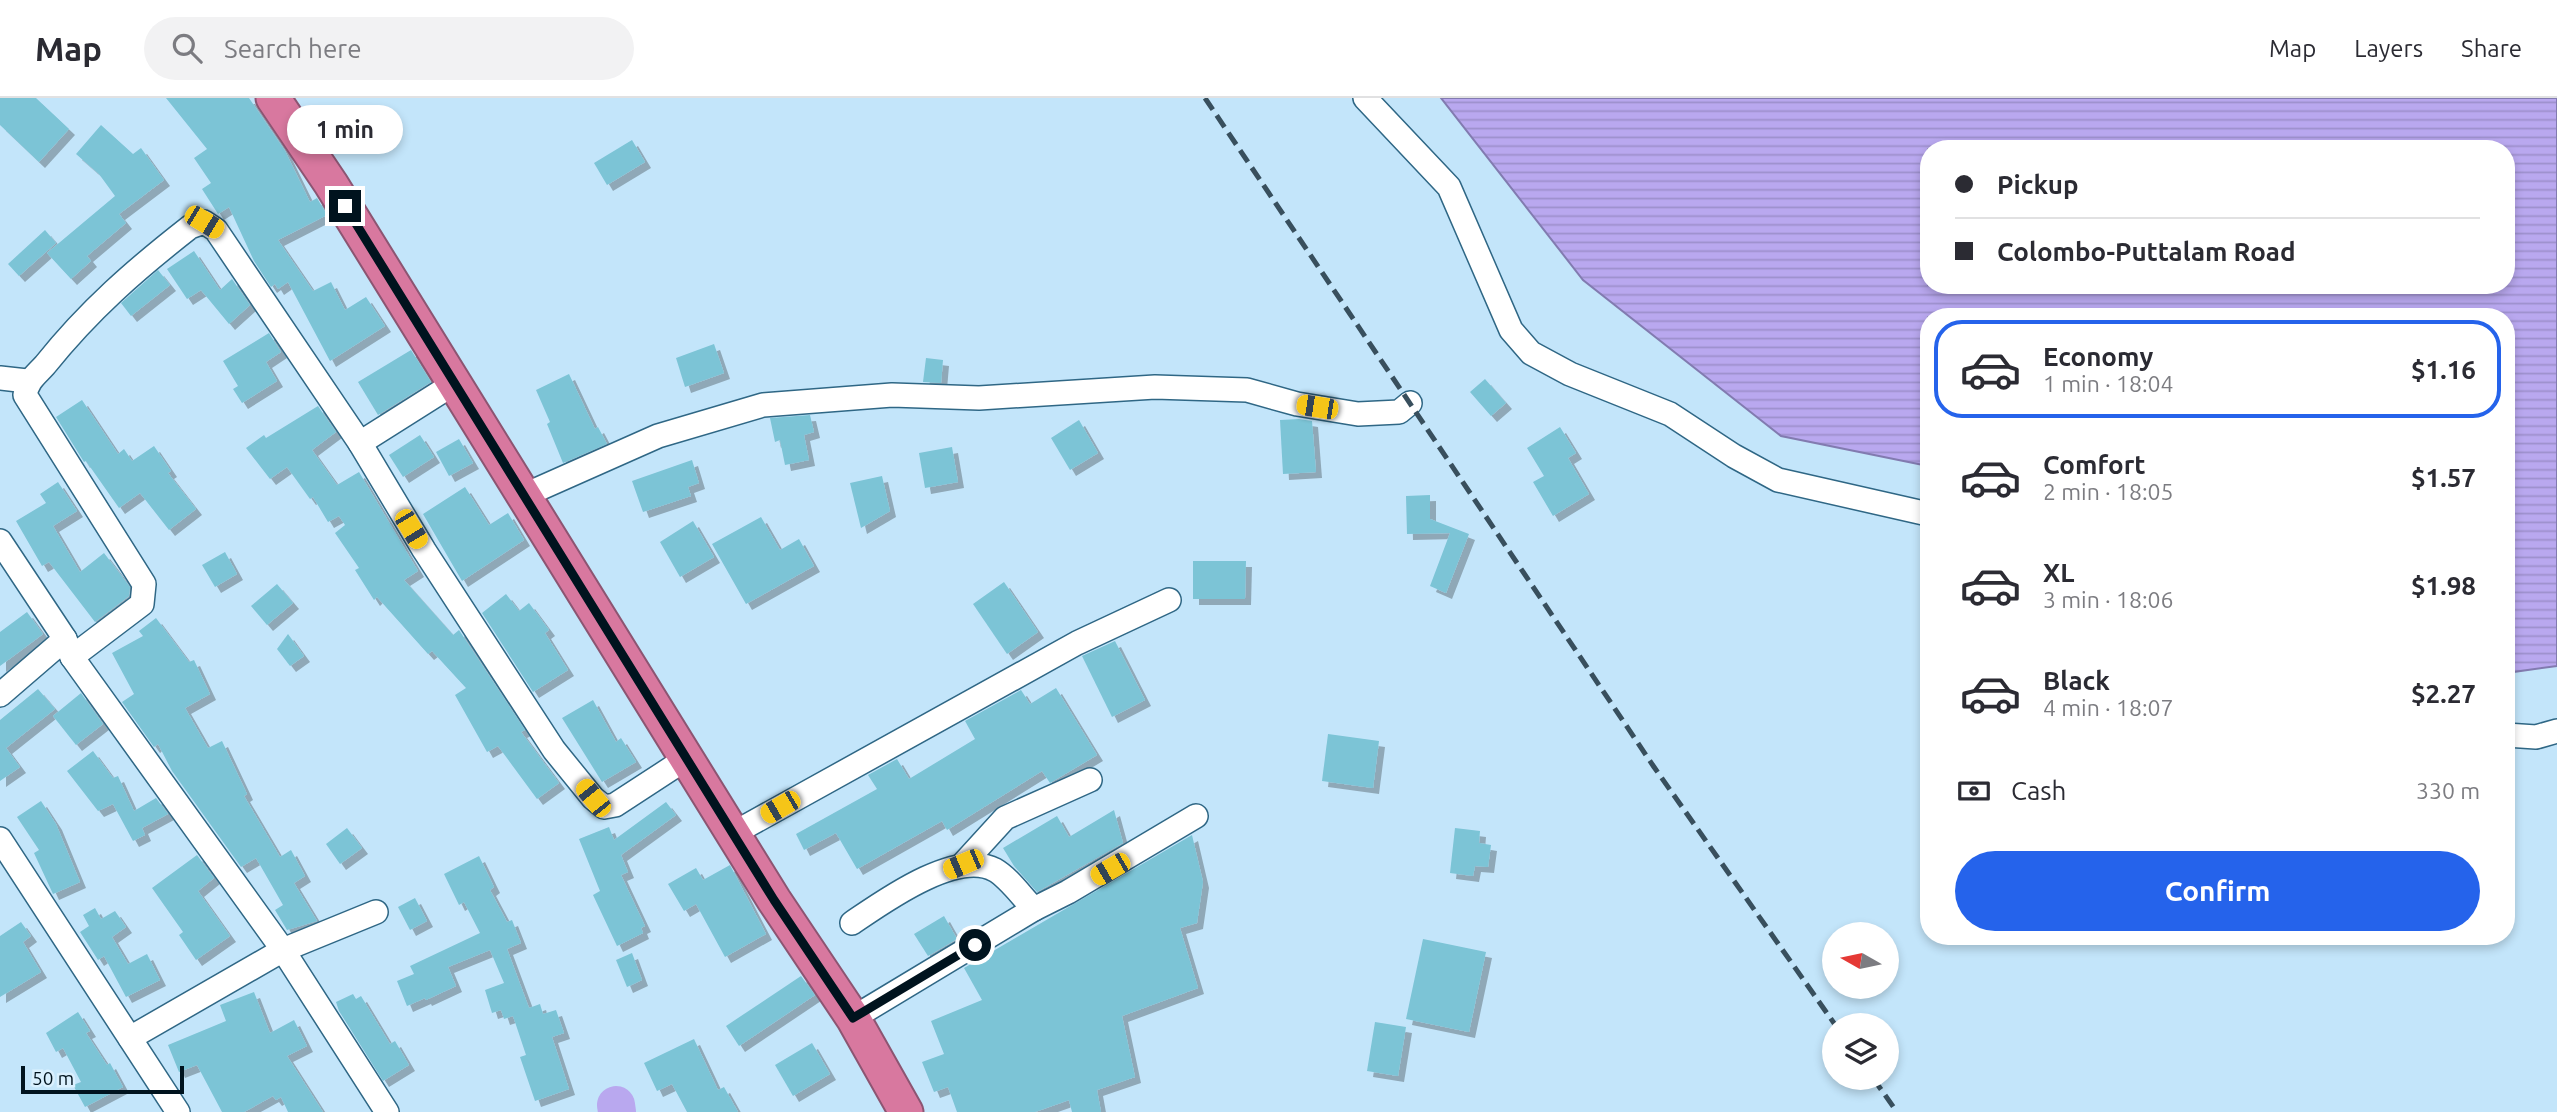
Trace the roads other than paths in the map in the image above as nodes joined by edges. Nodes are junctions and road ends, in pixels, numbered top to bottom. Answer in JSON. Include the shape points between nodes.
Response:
{"nodes":[{"id":1,"x":273,"y":98,"type":"edge"},
{"id":2,"x":1365,"y":98,"type":"edge"},
{"id":3,"x":0,"y":378,"type":"edge"},
{"id":4,"x":27,"y":382,"type":"junction"},
{"id":5,"x":455,"y":383,"type":"junction"},
{"id":6,"x":1410,"y":403,"type":"dead end"},
{"id":7,"x":359,"y":443,"type":"junction"},
{"id":8,"x":525,"y":495,"type":"junction"},
{"id":9,"x":1920,"y":512,"type":"edge"},
{"id":10,"x":0,"y":541,"type":"edge"},
{"id":11,"x":1169,"y":600,"type":"dead end"},
{"id":12,"x":68,"y":648,"type":"junction"},
{"id":13,"x":0,"y":695,"type":"edge"},
{"id":14,"x":2557,"y":731,"type":"edge"},
{"id":15,"x":2515,"y":736,"type":"edge"},
{"id":16,"x":687,"y":758,"type":"junction"},
{"id":17,"x":1090,"y":779,"type":"dead end"},
{"id":18,"x":1196,"y":816,"type":"dead end"},
{"id":19,"x":734,"y":833,"type":"junction"},
{"id":20,"x":0,"y":839,"type":"edge"},
{"id":21,"x":963,"y":864,"type":"junction"},
{"id":22,"x":1034,"y":909,"type":"junction"},
{"id":23,"x":376,"y":912,"type":"dead end"},
{"id":24,"x":852,"y":923,"type":"dead end"},
{"id":25,"x":283,"y":950,"type":"junction"},
{"id":26,"x":853,"y":1018,"type":"junction"},
{"id":27,"x":130,"y":1038,"type":"junction"},
{"id":28,"x":178,"y":1112,"type":"edge"},
{"id":29,"x":387,"y":1112,"type":"edge"},
{"id":30,"x":906,"y":1112,"type":"edge"}],
"edges":[{"from":1,"to":5,"type":"highway"},
{"from":2,"to":9,"type":"street","via":[[1449,187],[1511,330],[1531,353],[1570,374],[1670,414],[1778,480]]},
{"from":3,"to":4,"type":"street"},
{"from":4,"to":7,"type":"street","via":[[119,283],[190,227],[204,222],[216,229]]},
{"from":4,"to":12,"type":"street","via":[[25,395],[144,584],[142,604]]},
{"from":5,"to":7,"type":"street"},
{"from":5,"to":8,"type":"highway"},
{"from":6,"to":8,"type":"street","via":[[1399,412],[1358,414],[1247,390],[1155,387],[979,398],[879,396],[763,405],[659,436]]},
{"from":7,"to":16,"type":"street","via":[[554,750],[593,798],[604,807],[615,805]]},
{"from":8,"to":16,"type":"highway"},
{"from":10,"to":12,"type":"street"},
{"from":11,"to":19,"type":"street","via":[[1077,643]]},
{"from":12,"to":13,"type":"street"},
{"from":12,"to":25,"type":"street"},
{"from":14,"to":15,"type":"street"},
{"from":16,"to":19,"type":"highway"},
{"from":17,"to":21,"type":"street","via":[[1005,818]]},
{"from":18,"to":22,"type":"street"},
{"from":19,"to":26,"type":"highway"},
{"from":20,"to":27,"type":"street"},
{"from":21,"to":22,"type":"street","via":[[995,870]]},
{"from":21,"to":24,"type":"street","via":[[895,893]]},
{"from":22,"to":26,"type":"street"},
{"from":23,"to":25,"type":"street"},
{"from":25,"to":27,"type":"street"},
{"from":25,"to":29,"type":"street"},
{"from":26,"to":30,"type":"highway"},
{"from":27,"to":28,"type":"street"}]}
